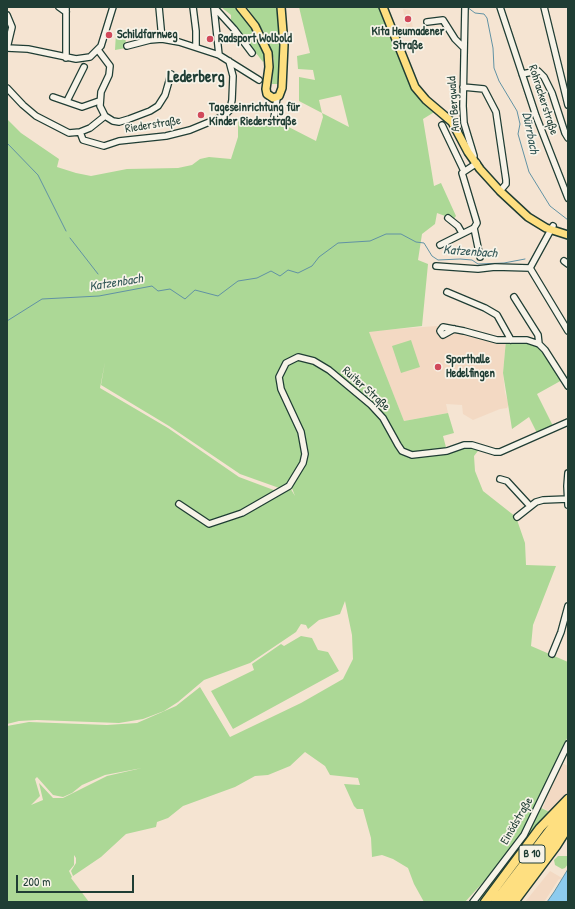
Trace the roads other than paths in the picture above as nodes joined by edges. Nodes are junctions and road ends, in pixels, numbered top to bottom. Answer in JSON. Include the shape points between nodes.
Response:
{"nodes":[{"id":1,"x":59,"y":7,"type":"edge"},
{"id":2,"x":113,"y":7,"type":"edge"},
{"id":3,"x":159,"y":7,"type":"edge"},
{"id":4,"x":193,"y":7,"type":"edge"},
{"id":5,"x":214,"y":7,"type":"edge"},
{"id":6,"x":240,"y":7,"type":"edge"},
{"id":7,"x":280,"y":7,"type":"edge"},
{"id":8,"x":383,"y":7,"type":"edge"},
{"id":9,"x":465,"y":7,"type":"edge"},
{"id":10,"x":500,"y":7,"type":"edge"},
{"id":11,"x":544,"y":7,"type":"edge"},
{"id":12,"x":66,"y":9,"type":"edge"},
{"id":13,"x":7,"y":15,"type":"edge"},
{"id":14,"x":428,"y":22,"type":"dead end"},
{"id":15,"x":162,"y":39,"type":"junction"},
{"id":16,"x":127,"y":46,"type":"dead end"},
{"id":17,"x":196,"y":47,"type":"junction"},
{"id":18,"x":463,"y":47,"type":"junction"},
{"id":19,"x":7,"y":48,"type":"edge"},
{"id":20,"x":98,"y":50,"type":"junction"},
{"id":21,"x":252,"y":53,"type":"dead end"},
{"id":22,"x":219,"y":55,"type":"junction"},
{"id":23,"x":66,"y":58,"type":"junction"},
{"id":24,"x":229,"y":61,"type":"junction"},
{"id":25,"x":84,"y":67,"type":"dead end"},
{"id":26,"x":171,"y":74,"type":"dead end"},
{"id":27,"x":522,"y":74,"type":"junction"},
{"id":28,"x":259,"y":80,"type":"dead end"},
{"id":29,"x":463,"y":87,"type":"junction"},
{"id":30,"x":7,"y":88,"type":"edge"},
{"id":31,"x":53,"y":97,"type":"dead end"},
{"id":32,"x":277,"y":98,"type":"junction"},
{"id":33,"x":67,"y":101,"type":"junction"},
{"id":34,"x":99,"y":101,"type":"junction"},
{"id":35,"x":568,"y":104,"type":"edge"},
{"id":36,"x":105,"y":116,"type":"junction"},
{"id":37,"x":274,"y":118,"type":"dead end"},
{"id":38,"x":442,"y":124,"type":"dead end"},
{"id":39,"x":80,"y":132,"type":"junction"},
{"id":40,"x":568,"y":138,"type":"edge"},
{"id":41,"x":475,"y":161,"type":"junction"},
{"id":42,"x":464,"y":171,"type":"junction"},
{"id":43,"x":501,"y":190,"type":"junction"},
{"id":44,"x":568,"y":198,"type":"edge"},
{"id":45,"x":448,"y":218,"type":"dead end"},
{"id":46,"x":474,"y":228,"type":"junction"},
{"id":47,"x":552,"y":228,"type":"junction"},
{"id":48,"x":568,"y":231,"type":"edge"},
{"id":49,"x":462,"y":233,"type":"junction"},
{"id":50,"x":568,"y":235,"type":"edge"},
{"id":51,"x":440,"y":245,"type":"dead end"},
{"id":52,"x":480,"y":257,"type":"dead end"},
{"id":53,"x":436,"y":266,"type":"dead end"},
{"id":54,"x":530,"y":268,"type":"junction"},
{"id":55,"x":447,"y":292,"type":"dead end"},
{"id":56,"x":514,"y":297,"type":"dead end"},
{"id":57,"x":454,"y":329,"type":"dead end"},
{"id":58,"x":568,"y":331,"type":"edge"},
{"id":59,"x":511,"y":340,"type":"junction"},
{"id":60,"x":539,"y":344,"type":"junction"},
{"id":61,"x":568,"y":386,"type":"edge"},
{"id":62,"x":568,"y":422,"type":"edge"},
{"id":63,"x":568,"y":473,"type":"edge"},
{"id":64,"x":500,"y":479,"type":"dead end"},
{"id":65,"x":568,"y":499,"type":"edge"},
{"id":66,"x":179,"y":504,"type":"dead end"},
{"id":67,"x":568,"y":505,"type":"edge"},
{"id":68,"x":530,"y":506,"type":"junction"},
{"id":69,"x":517,"y":517,"type":"dead end"},
{"id":70,"x":568,"y":606,"type":"edge"},
{"id":71,"x":552,"y":654,"type":"dead end"},
{"id":72,"x":568,"y":744,"type":"edge"},
{"id":73,"x":568,"y":799,"type":"edge"},
{"id":74,"x":568,"y":806,"type":"edge"},
{"id":75,"x":568,"y":817,"type":"edge"},
{"id":76,"x":568,"y":827,"type":"edge"},
{"id":77,"x":473,"y":902,"type":"edge"},
{"id":78,"x":485,"y":902,"type":"edge"},
{"id":79,"x":495,"y":902,"type":"edge"},
{"id":80,"x":504,"y":902,"type":"edge"},
{"id":81,"x":514,"y":902,"type":"edge"}],
"edges":[{"from":1,"to":12,"type":"street"},
{"from":2,"to":20,"type":"street"},
{"from":3,"to":15,"type":"street"},
{"from":4,"to":17,"type":"street"},
{"from":5,"to":21,"type":"street"},
{"from":5,"to":22,"type":"street"},
{"from":6,"to":32,"type":"main road","via":[[255,26],[264,44],[270,67],[266,89],[270,97]]},
{"from":7,"to":32,"type":"main road","via":[[284,57],[282,91]]},
{"from":8,"to":41,"type":"main road","via":[[415,87],[452,122]]},
{"from":9,"to":18,"type":"street","name":"Am Bergwald"},
{"from":10,"to":27,"type":"street","name":"Rohrackerstraße"},
{"from":11,"to":35,"type":"street"},
{"from":12,"to":23,"type":"street"},
{"from":13,"to":19,"type":"street","via":[[12,27]]},
{"from":14,"to":18,"type":"street","via":[[443,20]]},
{"from":15,"to":16,"type":"street"},
{"from":15,"to":17,"type":"street"},
{"from":17,"to":22,"type":"street"},
{"from":18,"to":29,"type":"street","name":"Am Bergwald"},
{"from":19,"to":23,"type":"street","via":[[28,49]]},
{"from":20,"to":23,"type":"street","via":[[84,59]]},
{"from":20,"to":34,"type":"street","via":[[110,66]]},
{"from":22,"to":24,"type":"street"},
{"from":24,"to":28,"type":"street"},
{"from":24,"to":39,"type":"street","name":"Riederstraße","via":[[233,76],[232,100],[230,110],[224,116],[178,133],[149,139],[119,141],[104,146],[83,140]]},
{"from":25,"to":33,"type":"street"},
{"from":26,"to":36,"type":"street","via":[[165,95],[158,106],[119,122]]},
{"from":27,"to":40,"type":"street","via":[[538,71],[544,77]]},
{"from":27,"to":44,"type":"street","name":"Rohrackerstraße","via":[[542,135]]},
{"from":29,"to":41,"type":"street","name":"Am Bergwald","via":[[464,123]]},
{"from":29,"to":43,"type":"street","via":[[484,89],[496,112],[506,180]]},
{"from":30,"to":39,"type":"street","via":[[36,116],[69,133]]},
{"from":31,"to":33,"type":"street"},
{"from":32,"to":37,"type":"street"},
{"from":33,"to":34,"type":"street","via":[[82,107]]},
{"from":34,"to":36,"type":"street"},
{"from":36,"to":39,"type":"street","via":[[90,128]]},
{"from":38,"to":42,"type":"street"},
{"from":41,"to":42,"type":"street"},
{"from":41,"to":43,"type":"main road"},
{"from":42,"to":46,"type":"street","via":[[462,176],[477,218]]},
{"from":43,"to":47,"type":"main road"},
{"from":45,"to":49,"type":"street"},
{"from":46,"to":49,"type":"street"},
{"from":46,"to":52,"type":"street"},
{"from":47,"to":48,"type":"main road"},
{"from":47,"to":50,"type":"main road"},
{"from":47,"to":54,"type":"street"},
{"from":49,"to":51,"type":"street"},
{"from":53,"to":54,"type":"street","via":[[478,269]]},
{"from":54,"to":58,"type":"street"},
{"from":55,"to":59,"type":"street","via":[[497,315]]},
{"from":56,"to":60,"type":"street","via":[[538,335]]},
{"from":57,"to":59,"type":"street","via":[[498,340]]},
{"from":59,"to":60,"type":"street","via":[[527,340]]},
{"from":60,"to":61,"type":"street"},
{"from":62,"to":66,"type":"street","name":"Ruiter Straße","via":[[500,452],[464,445],[447,451],[412,455],[402,451],[383,418],[371,405],[329,370],[314,361],[298,357],[286,363],[279,377],[281,389],[300,432],[305,454],[303,463],[289,486],[242,513],[209,524]]},
{"from":63,"to":65,"type":"street"},
{"from":64,"to":68,"type":"street","via":[[507,482]]},
{"from":65,"to":67,"type":"street"},
{"from":65,"to":68,"type":"street","via":[[543,500]]},
{"from":68,"to":69,"type":"street"},
{"from":70,"to":71,"type":"street","via":[[562,631]]},
{"from":72,"to":77,"type":"street","name":"Einödstraße","via":[[524,835]]},
{"from":73,"to":78,"type":"highway","via":[[540,828]]},
{"from":74,"to":79,"type":"highway","number":"B 10"},
{"from":75,"to":80,"type":"highway","number":"B 10"},
{"from":76,"to":81,"type":"highway"}]}
